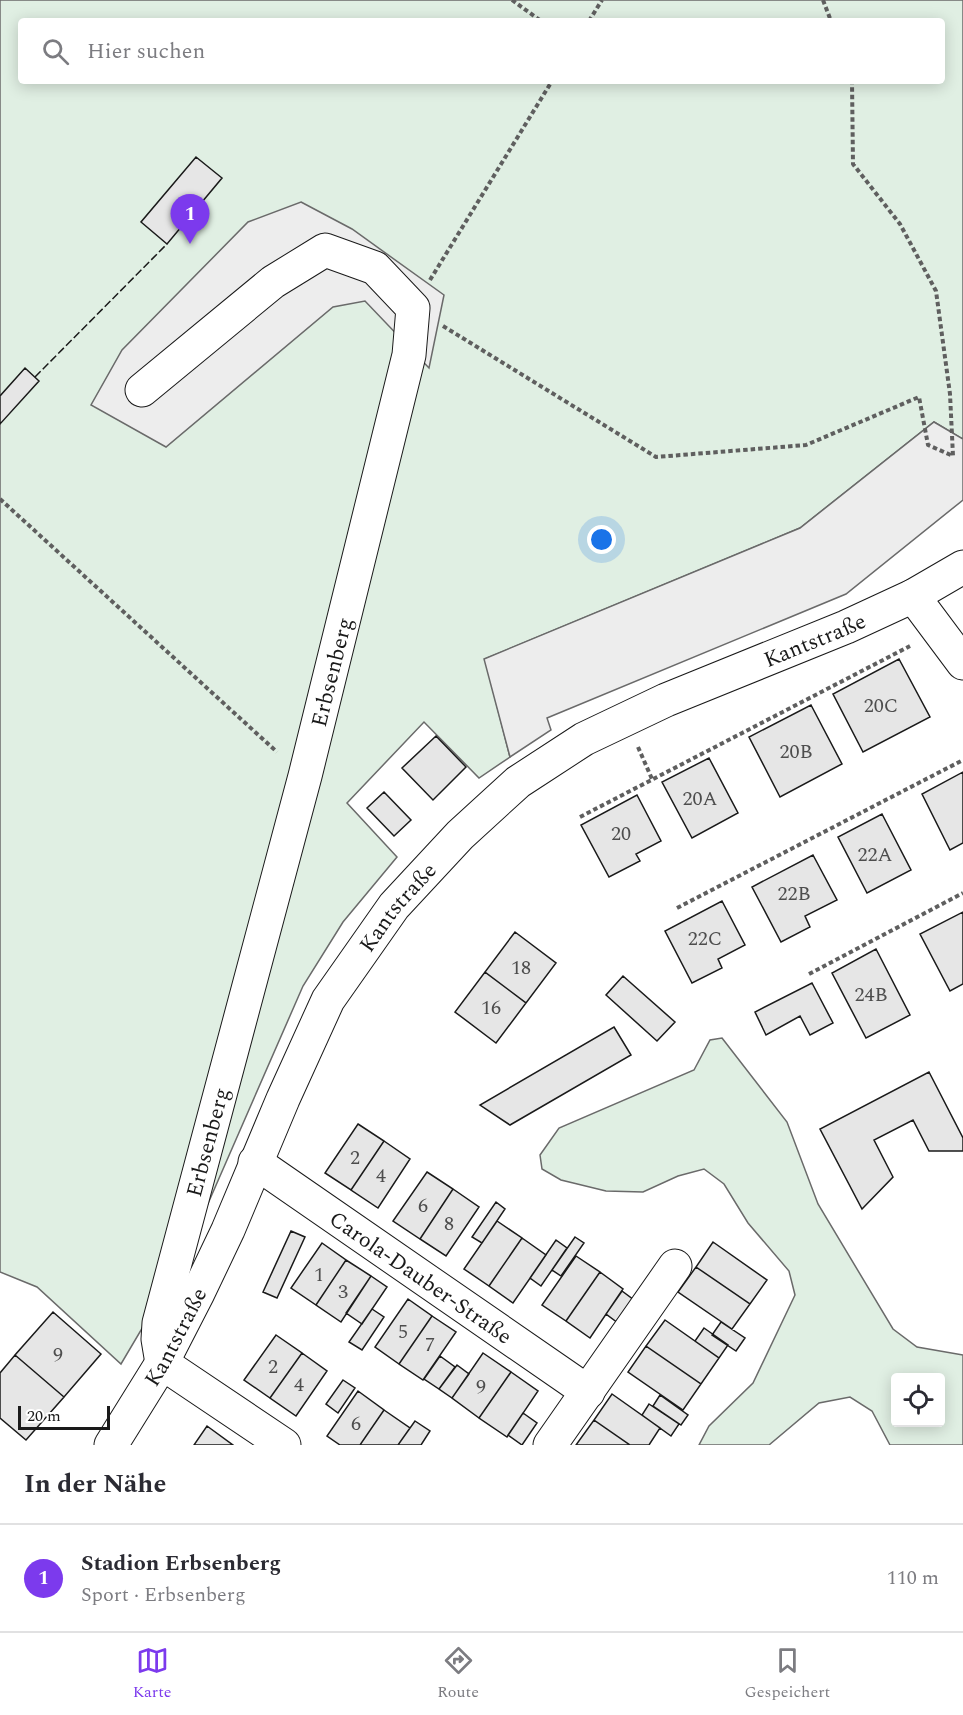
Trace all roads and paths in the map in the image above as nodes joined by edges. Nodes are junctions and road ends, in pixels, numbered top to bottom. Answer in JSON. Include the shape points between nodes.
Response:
{"nodes":[{"id":1,"x":512,"y":0,"type":"edge"},
{"id":2,"x":602,"y":0,"type":"edge"},
{"id":3,"x":823,"y":0,"type":"edge"},
{"id":4,"x":537,"y":18,"type":"edge"},
{"id":5,"x":591,"y":18,"type":"edge"},
{"id":6,"x":830,"y":18,"type":"edge"},
{"id":7,"x":550,"y":84,"type":"edge"},
{"id":8,"x":852,"y":84,"type":"edge"},
{"id":9,"x":413,"y":308,"type":"junction"},
{"id":10,"x":142,"y":390,"type":"dead end"},
{"id":11,"x":0,"y":499,"type":"edge"},
{"id":12,"x":963,"y":567,"type":"edge"},
{"id":13,"x":913,"y":596,"type":"junction"},
{"id":14,"x":905,"y":648,"type":"dead end"},
{"id":15,"x":963,"y":663,"type":"edge"},
{"id":16,"x":636,"y":741,"type":"dead end"},
{"id":17,"x":963,"y":760,"type":"edge"},
{"id":18,"x":305,"y":776,"type":"junction"},
{"id":19,"x":652,"y":779,"type":"junction"},
{"id":20,"x":579,"y":817,"type":"dead end"},
{"id":21,"x":963,"y":893,"type":"edge"},
{"id":22,"x":677,"y":908,"type":"dead end"},
{"id":23,"x":809,"y":974,"type":"dead end"},
{"id":24,"x":255,"y":1162,"type":"junction"},
{"id":25,"x":675,"y":1266,"type":"dead end"},
{"id":26,"x":162,"y":1363,"type":"junction"},
{"id":27,"x":588,"y":1392,"type":"junction"},
{"id":28,"x":111,"y":1445,"type":"edge"},
{"id":29,"x":284,"y":1445,"type":"edge"},
{"id":30,"x":550,"y":1445,"type":"edge"}],
"edges":[{"from":1,"to":4,"type":"path"},
{"from":2,"to":5,"type":"path"},
{"from":3,"to":6,"type":"path"},
{"from":7,"to":9,"type":"path"},
{"from":8,"to":9,"type":"path","via":[[853,164],[900,224],[936,291],[950,394],[952,456],[928,445],[919,397],[806,445],[656,457]]},
{"from":9,"to":10,"type":"street","via":[[375,268],[325,250],[273,282]]},
{"from":9,"to":18,"type":"street","name":"Erbsenberg","via":[[409,355]]},
{"from":11,"to":18,"type":"path"},
{"from":12,"to":13,"type":"street","name":"Kantstraße"},
{"from":13,"to":15,"type":"street"},
{"from":13,"to":24,"type":"street","name":"Kantstraße","via":[[666,700],[584,739],[518,782],[460,835],[394,906],[328,1000]]},
{"from":14,"to":19,"type":"path","name":"Kantstraße"},
{"from":16,"to":19,"type":"path"},
{"from":17,"to":22,"type":"path"},
{"from":18,"to":26,"type":"street","name":"Erbsenberg","via":[[159,1323]]},
{"from":19,"to":20,"type":"path","name":"Kantstraße"},
{"from":21,"to":23,"type":"path"},
{"from":24,"to":26,"type":"street","name":"Kantstraße","via":[[228,1230]]},
{"from":24,"to":27,"type":"street","name":"Carola-Dauber-Straße"},
{"from":25,"to":27,"type":"street"},
{"from":26,"to":28,"type":"street","name":"Kantstraße"},
{"from":26,"to":29,"type":"street"},
{"from":27,"to":30,"type":"street"}]}
